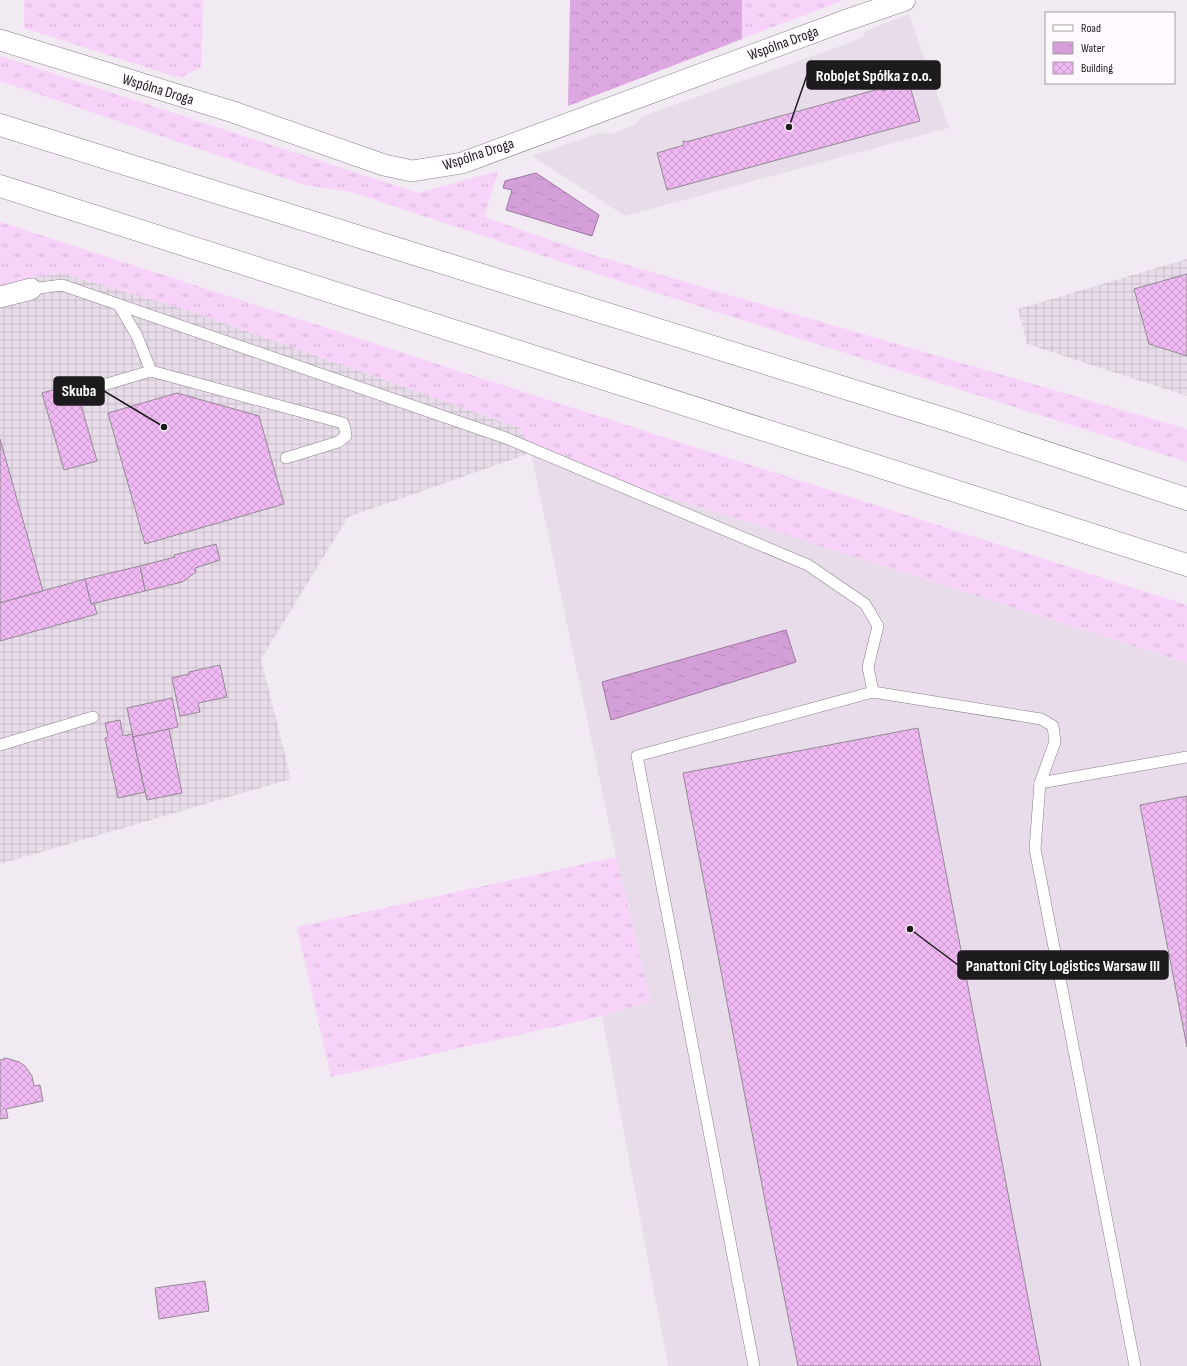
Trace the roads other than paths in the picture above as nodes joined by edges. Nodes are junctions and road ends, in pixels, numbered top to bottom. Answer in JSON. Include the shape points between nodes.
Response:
{"nodes":[{"id":1,"x":905,"y":0,"type":"edge"},
{"id":2,"x":0,"y":40,"type":"edge"},
{"id":3,"x":0,"y":125,"type":"edge"},
{"id":4,"x":0,"y":186,"type":"edge"},
{"id":5,"x":31,"y":289,"type":"joint"},
{"id":6,"x":0,"y":297,"type":"edge"},
{"id":7,"x":119,"y":305,"type":"junction"},
{"id":8,"x":151,"y":371,"type":"junction"},
{"id":9,"x":93,"y":388,"type":"dead end"},
{"id":10,"x":286,"y":458,"type":"dead end"},
{"id":11,"x":1187,"y":499,"type":"edge"},
{"id":12,"x":1187,"y":565,"type":"edge"},
{"id":13,"x":873,"y":692,"type":"junction"},
{"id":14,"x":93,"y":717,"type":"dead end"},
{"id":15,"x":0,"y":745,"type":"edge"},
{"id":16,"x":1187,"y":757,"type":"edge"},
{"id":17,"x":1040,"y":783,"type":"junction"},
{"id":18,"x":754,"y":1366,"type":"edge"},
{"id":19,"x":1135,"y":1366,"type":"edge"}],
"edges":[{"from":1,"to":2,"type":"street","name":"Wspólna Droga","via":[[462,162],[412,171],[384,165],[233,112]]},
{"from":3,"to":11,"type":"highway","via":[[951,421]]},
{"from":4,"to":12,"type":"highway"},
{"from":5,"to":6,"type":"street"},
{"from":5,"to":7,"type":"lane","via":[[62,285]]},
{"from":7,"to":8,"type":"lane","via":[[137,336]]},
{"from":7,"to":13,"type":"lane","via":[[506,438],[808,565],[865,604],[878,626],[868,667]]},
{"from":8,"to":9,"type":"lane"},
{"from":8,"to":10,"type":"lane","via":[[343,423],[346,436],[338,442]]},
{"from":13,"to":17,"type":"lane","via":[[1041,719],[1053,726],[1055,742]]},
{"from":13,"to":18,"type":"lane","via":[[637,756]]},
{"from":14,"to":15,"type":"lane"},
{"from":16,"to":17,"type":"lane"},
{"from":17,"to":19,"type":"lane","via":[[1036,849]]}]}
